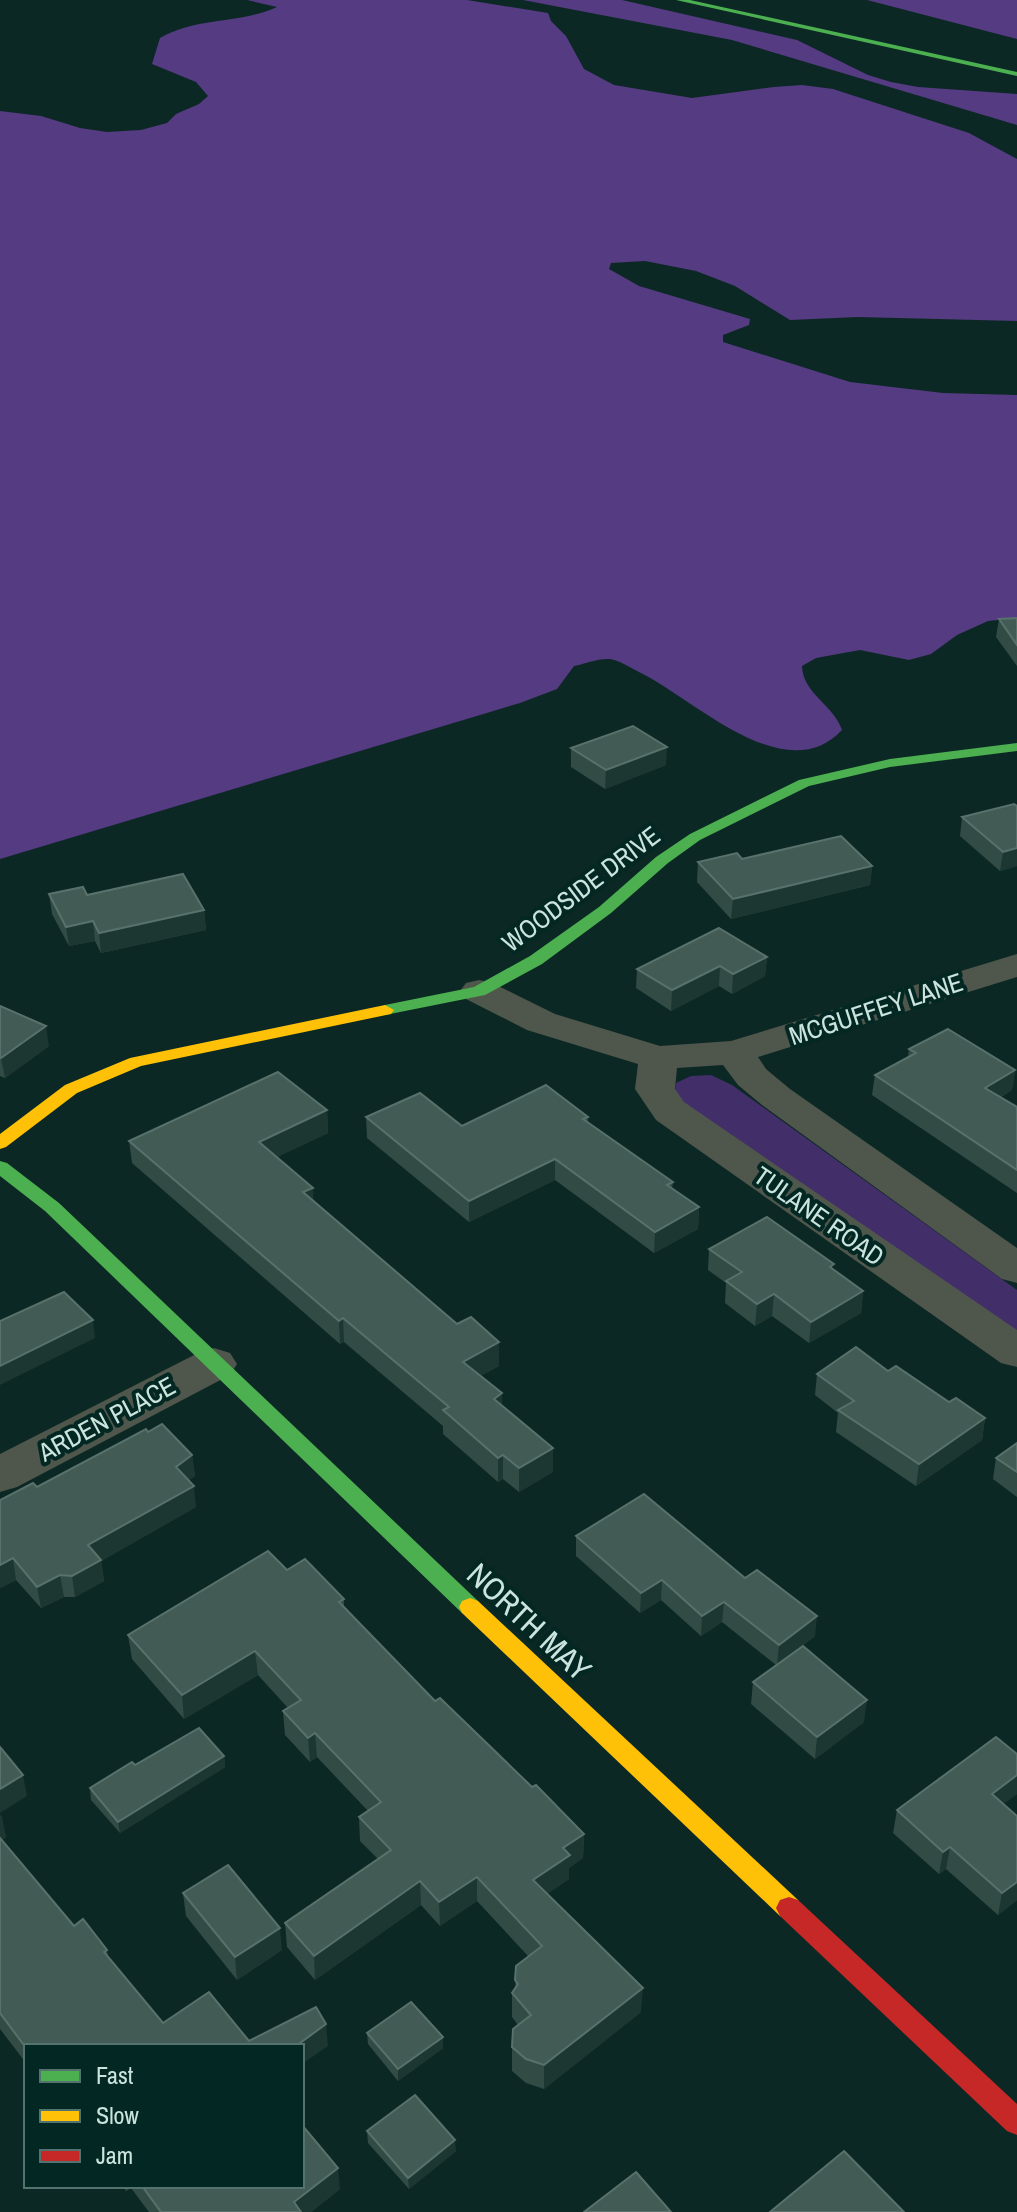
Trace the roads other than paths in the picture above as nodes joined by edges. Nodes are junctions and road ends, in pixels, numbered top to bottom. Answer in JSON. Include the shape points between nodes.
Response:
{"nodes":[{"id":1,"x":680,"y":0,"type":"edge"},
{"id":2,"x":763,"y":0,"type":"edge"},
{"id":3,"x":821,"y":12,"type":"dead end"},
{"id":4,"x":975,"y":46,"type":"dead end"},
{"id":5,"x":1017,"y":56,"type":"edge"},
{"id":6,"x":1017,"y":76,"type":"edge"},
{"id":7,"x":1017,"y":747,"type":"edge"},
{"id":8,"x":1017,"y":965,"type":"edge"},
{"id":9,"x":479,"y":991,"type":"junction"},
{"id":10,"x":734,"y":1052,"type":"junction"},
{"id":11,"x":658,"y":1058,"type":"junction"},
{"id":12,"x":0,"y":1143,"type":"edge"},
{"id":13,"x":0,"y":1167,"type":"edge"},
{"id":14,"x":1017,"y":1269,"type":"edge"},
{"id":15,"x":1017,"y":1352,"type":"edge"},
{"id":16,"x":214,"y":1364,"type":"junction"},
{"id":17,"x":0,"y":1475,"type":"edge"},
{"id":18,"x":1017,"y":2122,"type":"edge"}],
"edges":[{"from":1,"to":6,"type":"main road"},
{"from":2,"to":3,"type":"main road"},
{"from":4,"to":5,"type":"main road"},
{"from":7,"to":9,"type":"main road","name":"WOODSIDE DRIVE","via":[[904,761],[804,783],[695,837],[536,960]]},
{"from":8,"to":10,"type":"street","name":"MCGUFFEY LANE"},
{"from":9,"to":11,"type":"street","via":[[541,1022]]},
{"from":9,"to":12,"type":"main road","name":"WOODSIDE DRIVE","via":[[136,1062],[71,1089]]},
{"from":10,"to":11,"type":"street","name":"MCGUFFEY LANE"},
{"from":10,"to":14,"type":"street","via":[[776,1097]]},
{"from":11,"to":15,"type":"street","name":"TULANE ROAD","via":[[655,1089],[670,1111]]},
{"from":13,"to":16,"type":"main road","name":"NORTH MAY","via":[[52,1207]]},
{"from":16,"to":17,"type":"street","name":"ARDEN PLACE"},
{"from":16,"to":18,"type":"main road","name":"NORTH MAY"}]}
